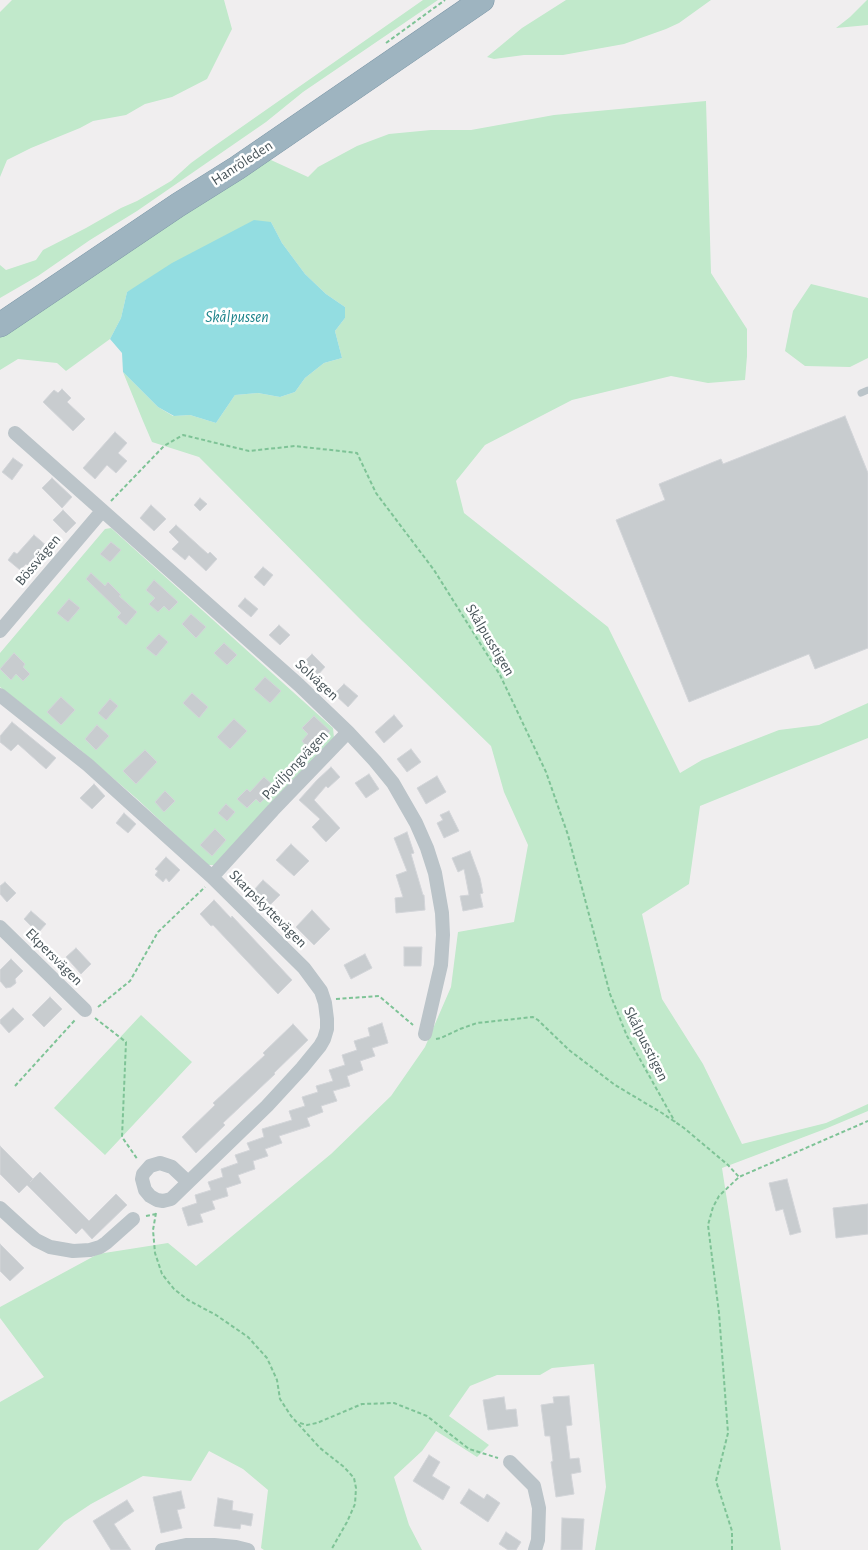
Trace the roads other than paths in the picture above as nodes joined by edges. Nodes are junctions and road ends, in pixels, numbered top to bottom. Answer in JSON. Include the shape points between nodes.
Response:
{"nodes":[{"id":1,"x":482,"y":0,"type":"edge"},
{"id":2,"x":0,"y":325,"type":"edge"},
{"id":3,"x":15,"y":433,"type":"dead end"},
{"id":4,"x":102,"y":511,"type":"junction"},
{"id":5,"x":0,"y":631,"type":"edge"},
{"id":6,"x":0,"y":695,"type":"edge"},
{"id":7,"x":348,"y":732,"type":"junction"},
{"id":8,"x":212,"y":877,"type":"junction"},
{"id":9,"x":0,"y":927,"type":"edge"},
{"id":10,"x":85,"y":1010,"type":"road end"},
{"id":11,"x":425,"y":1034,"type":"road end"},
{"id":12,"x":188,"y":1182,"type":"junction"},
{"id":13,"x":0,"y":1208,"type":"edge"},
{"id":14,"x":133,"y":1219,"type":"dead end"},
{"id":15,"x":510,"y":1462,"type":"road end"},
{"id":16,"x":162,"y":1550,"type":"edge"},
{"id":17,"x":248,"y":1550,"type":"edge"},
{"id":18,"x":535,"y":1550,"type":"edge"}],
"edges":[{"from":1,"to":2,"type":"highway","name":"Hanröleden"},
{"from":3,"to":4,"type":"street","name":"Solvägen"},
{"from":4,"to":5,"type":"street","name":"Bössvägen"},
{"from":4,"to":7,"type":"street","name":"Solvägen"},
{"from":6,"to":8,"type":"street","name":"Skarpskyttevägen","via":[[88,765]]},
{"from":7,"to":8,"type":"street","name":"Paviljongvägen"},
{"from":7,"to":11,"type":"street","name":"Solvägen","via":[[375,760],[401,796],[427,848],[435,873],[443,935],[439,979]]},
{"from":8,"to":12,"type":"street","name":"Skarpskyttevägen","via":[[304,968],[324,999],[327,1029],[320,1046],[302,1068]]},
{"from":9,"to":10,"type":"street","name":"Ekpersvägen"},
{"from":12,"to":12,"type":"street","name":"Skarpskyttevägen","via":[[172,1167],[155,1164],[146,1169],[142,1179],[145,1190],[163,1201],[171,1199]]},
{"from":13,"to":14,"type":"street","via":[[36,1240],[50,1247],[73,1251],[100,1247]]},
{"from":15,"to":18,"type":"street","via":[[534,1486],[539,1508]]},
{"from":16,"to":17,"type":"street","via":[[186,1545],[214,1545]]}]}
